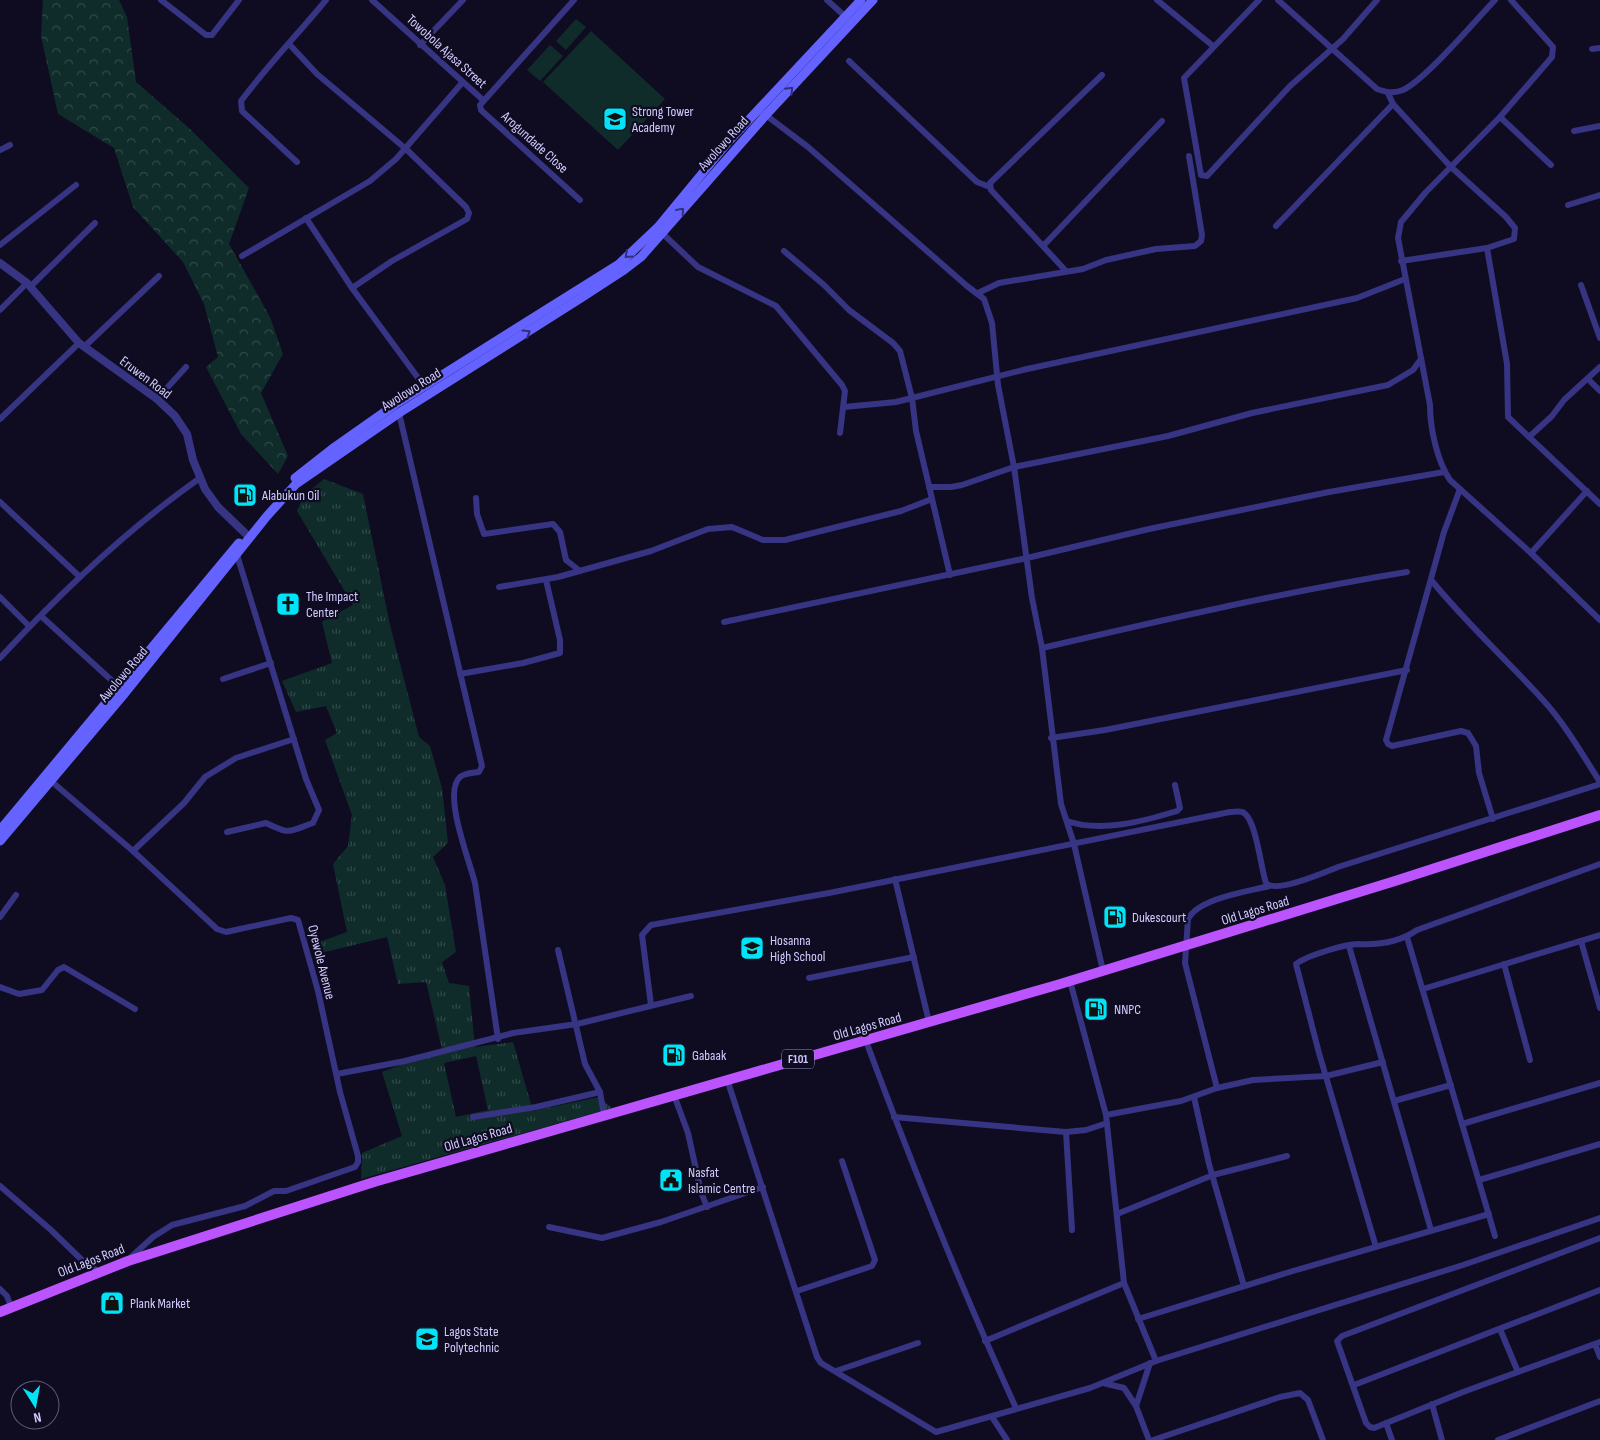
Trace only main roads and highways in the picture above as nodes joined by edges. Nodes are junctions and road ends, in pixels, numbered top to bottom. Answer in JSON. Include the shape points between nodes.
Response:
{"nodes":[{"id":1,"x":861,"y":0,"type":"edge"},
{"id":2,"x":873,"y":0,"type":"edge"},
{"id":3,"x":849,"y":20,"type":"junction"},
{"id":4,"x":762,"y":113,"type":"junction"},
{"id":5,"x":294,"y":482,"type":"junction"},
{"id":6,"x":286,"y":490,"type":"junction"},
{"id":7,"x":1600,"y":815,"type":"edge"},
{"id":8,"x":0,"y":830,"type":"edge"},
{"id":9,"x":0,"y":841,"type":"edge"},
{"id":10,"x":0,"y":1312,"type":"edge"}],
"edges":[{"from":1,"to":3,"type":"main road","name":"Awolowo Road"},
{"from":2,"to":3,"type":"main road","name":"Awolowo Road"},
{"from":3,"to":4,"type":"main road","name":"Awolowo Road"},
{"from":4,"to":5,"type":"main road","name":"Awolowo Road","one_way":true,"via":[[729,140],[658,227],[619,264],[424,386],[332,448]]},
{"from":5,"to":4,"type":"main road","name":"Awolowo Road","one_way":true,"via":[[624,270],[662,233]]},
{"from":5,"to":6,"type":"main road","name":"Awolowo Road"},
{"from":6,"to":8,"type":"main road","name":"Awolowo Road"},
{"from":6,"to":9,"type":"main road","name":"Awolowo Road","via":[[237,555]]},
{"from":7,"to":10,"type":"main road","name":"Old Lagos Road","number":"F101","via":[[1187,946],[374,1182],[98,1271]]}]}
